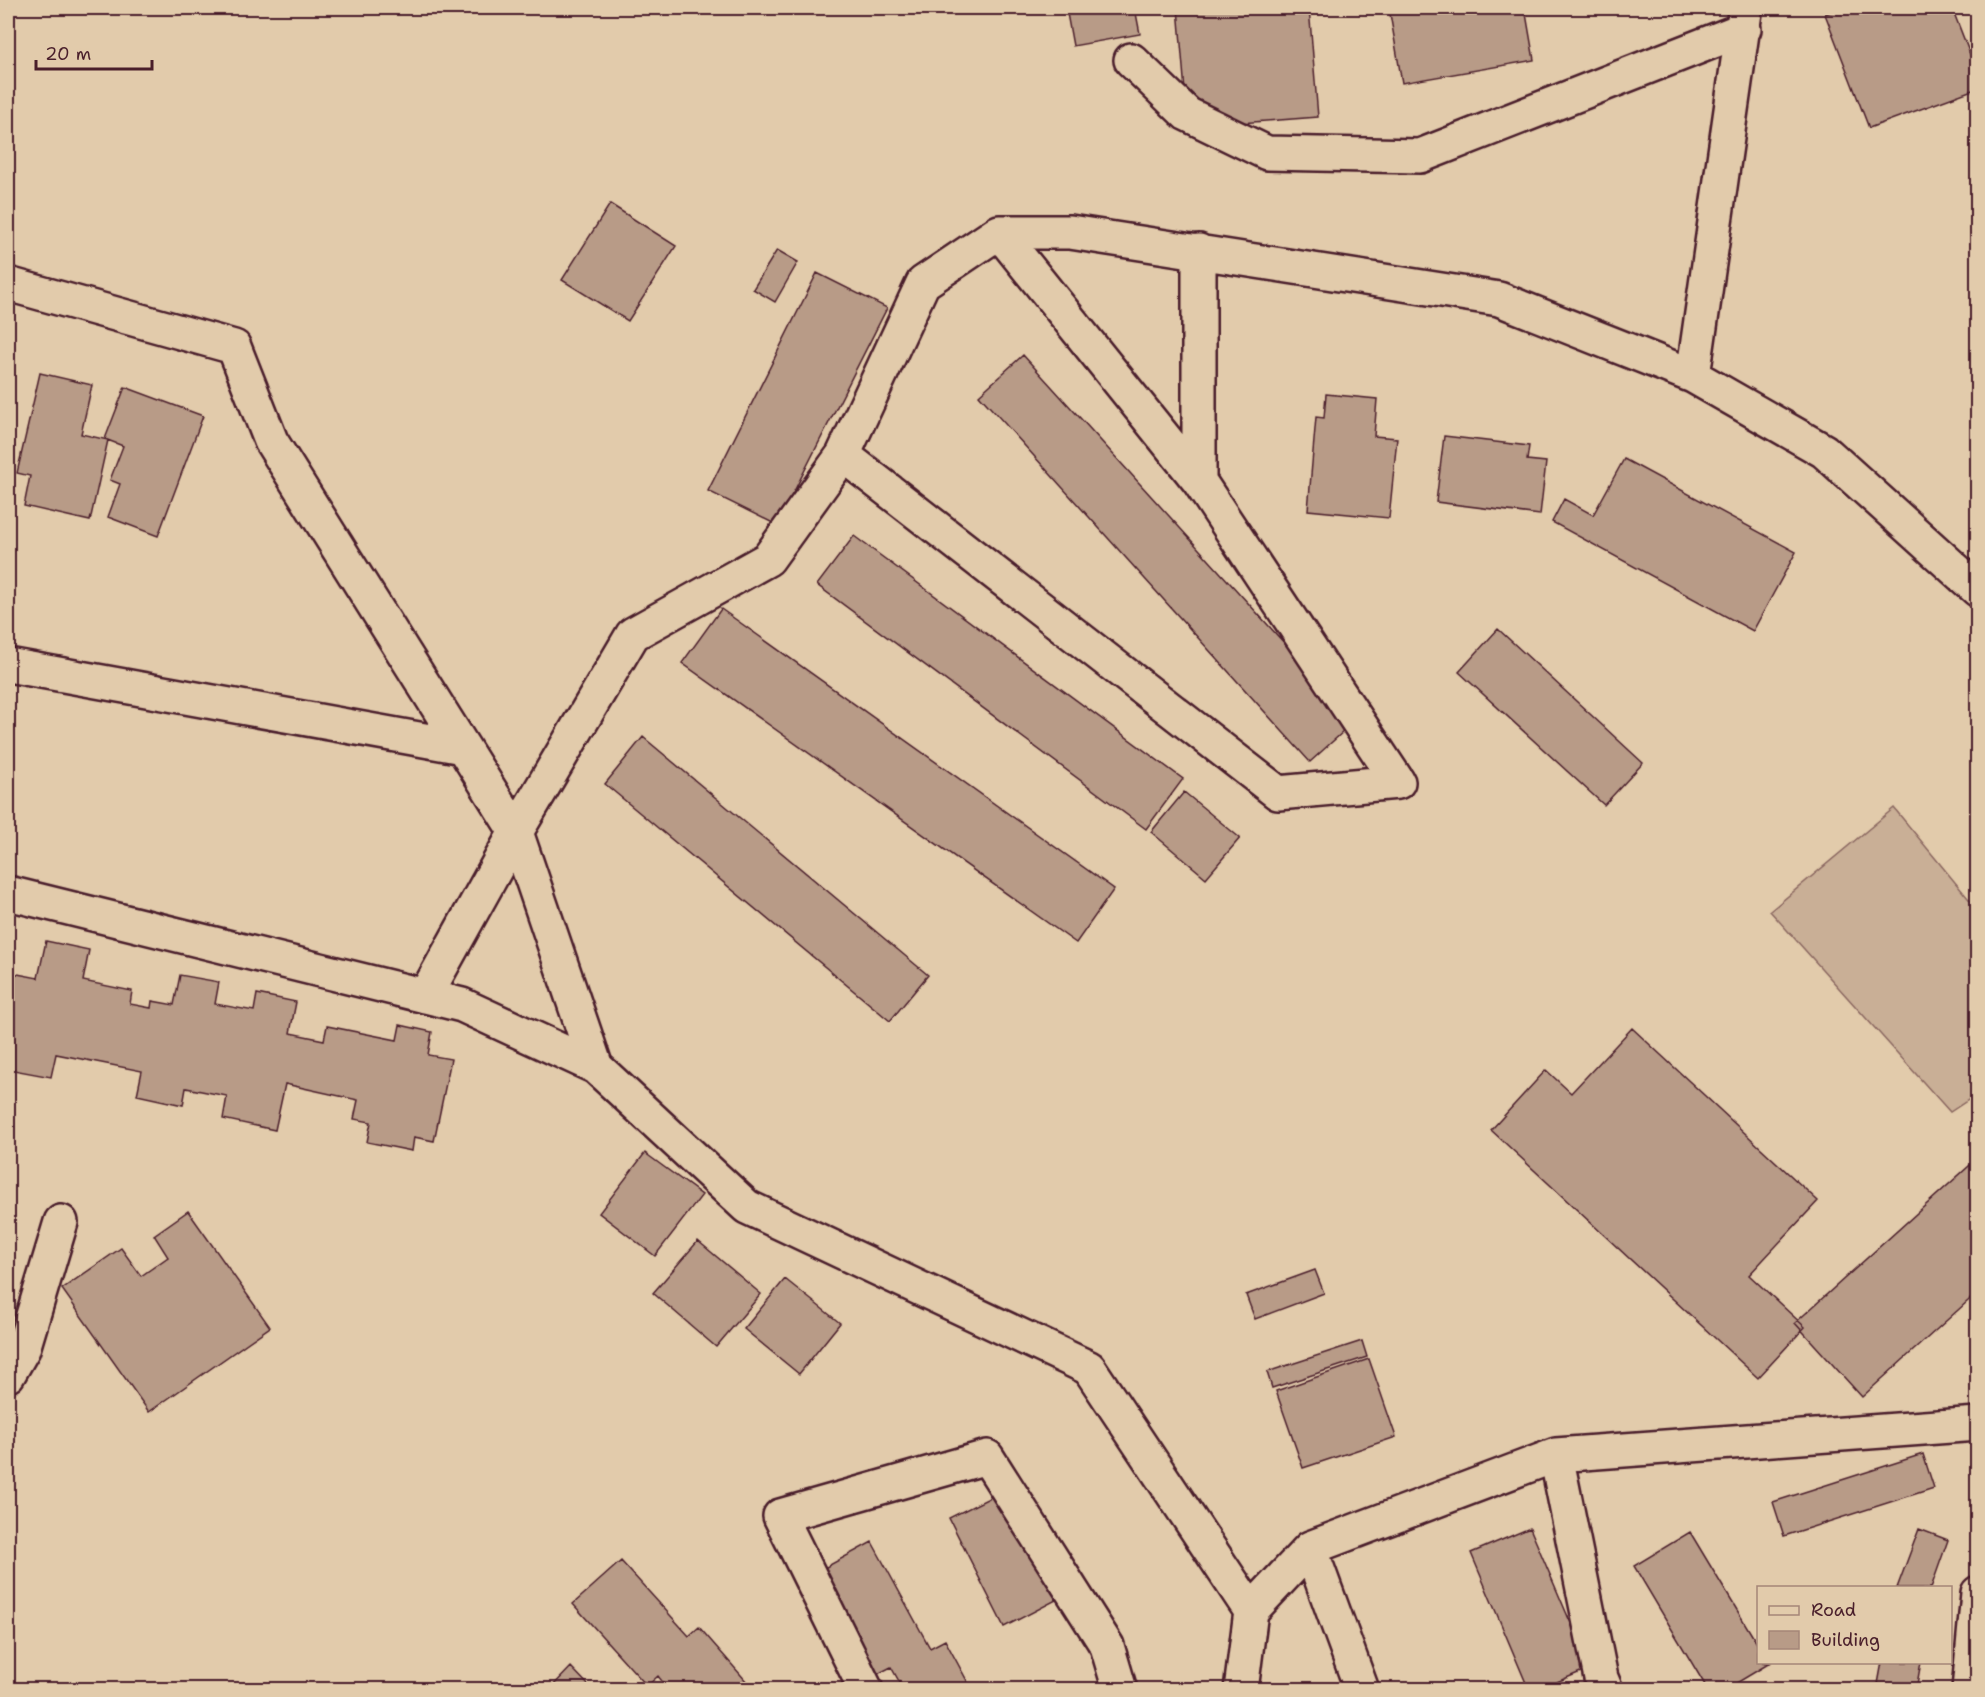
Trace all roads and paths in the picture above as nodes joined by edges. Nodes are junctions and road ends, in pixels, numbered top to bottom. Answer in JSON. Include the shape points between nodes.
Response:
{"nodes":[{"id":1,"x":1744,"y":18,"type":"edge"},
{"id":2,"x":1131,"y":60,"type":"dead end"},
{"id":3,"x":999,"y":232,"type":"junction"},
{"id":4,"x":1198,"y":250,"type":"junction"},
{"id":5,"x":8,"y":284,"type":"edge"},
{"id":6,"x":1693,"y":376,"type":"junction"},
{"id":7,"x":843,"y":455,"type":"junction"},
{"id":8,"x":1199,"y":481,"type":"junction"},
{"id":9,"x":1977,"y":590,"type":"edge"},
{"id":10,"x":8,"y":665,"type":"edge"},
{"id":11,"x":464,"y":747,"type":"junction"},
{"id":12,"x":516,"y":832,"type":"junction"},
{"id":13,"x":8,"y":893,"type":"edge"},
{"id":14,"x":425,"y":996,"type":"junction"},
{"id":15,"x":596,"y":1067,"type":"junction"},
{"id":16,"x":61,"y":1222,"type":"dead end"},
{"id":17,"x":8,"y":1375,"type":"edge"},
{"id":18,"x":1977,"y":1424,"type":"edge"},
{"id":19,"x":1556,"y":1455,"type":"junction"},
{"id":20,"x":1310,"y":1548,"type":"junction"},
{"id":21,"x":1977,"y":1593,"type":"edge"},
{"id":22,"x":1251,"y":1611,"type":"junction"},
{"id":23,"x":866,"y":1689,"type":"edge"},
{"id":24,"x":1120,"y":1689,"type":"edge"},
{"id":25,"x":1241,"y":1689,"type":"edge"},
{"id":26,"x":1362,"y":1689,"type":"edge"},
{"id":27,"x":1606,"y":1689,"type":"edge"},
{"id":28,"x":1969,"y":1689,"type":"edge"}],
"edges":[{"from":1,"to":2,"type":"street","via":[[1420,156],[1267,153],[1186,114]]},
{"from":1,"to":6,"type":"street"},
{"from":3,"to":4,"type":"street","via":[[1070,232]]},
{"from":3,"to":7,"type":"street","via":[[923,283]]},
{"from":3,"to":8,"type":"street"},
{"from":4,"to":6,"type":"street","via":[[1499,299]]},
{"from":4,"to":8,"type":"street"},
{"from":5,"to":11,"type":"street","via":[[234,347],[271,441]]},
{"from":6,"to":9,"type":"street","via":[[1824,451]]},
{"from":7,"to":8,"type":"street","via":[[1278,792],[1398,782]]},
{"from":7,"to":12,"type":"street","via":[[768,559],[633,634]]},
{"from":10,"to":11,"type":"street"},
{"from":11,"to":12,"type":"street"},
{"from":12,"to":14,"type":"street"},
{"from":12,"to":15,"type":"street"},
{"from":13,"to":14,"type":"street"},
{"from":14,"to":15,"type":"street","via":[[462,1005]]},
{"from":15,"to":22,"type":"street","via":[[747,1207],[1089,1368]]},
{"from":16,"to":17,"type":"street","via":[[23,1349]]},
{"from":18,"to":19,"type":"street"},
{"from":19,"to":20,"type":"street"},
{"from":19,"to":27,"type":"street"},
{"from":20,"to":22,"type":"street"},
{"from":20,"to":26,"type":"street"},
{"from":21,"to":28,"type":"street"},
{"from":22,"to":25,"type":"street"},
{"from":23,"to":24,"type":"street","via":[[780,1516],[987,1457],[1107,1646]]}]}
